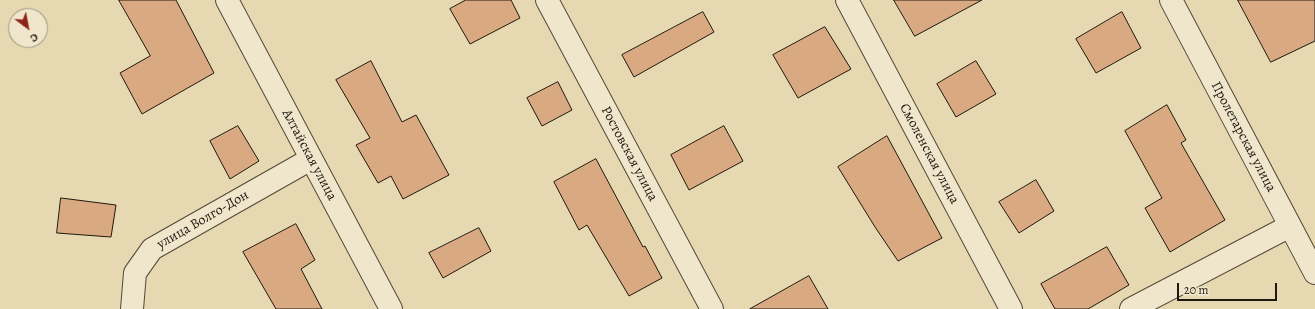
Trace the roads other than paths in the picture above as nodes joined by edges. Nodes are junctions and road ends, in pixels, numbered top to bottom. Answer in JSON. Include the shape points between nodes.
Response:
{"nodes":[{"id":1,"x":227,"y":0,"type":"edge"},
{"id":2,"x":547,"y":0,"type":"edge"},
{"id":3,"x":847,"y":0,"type":"edge"},
{"id":4,"x":1171,"y":0,"type":"edge"},
{"id":5,"x":311,"y":159,"type":"junction"},
{"id":6,"x":1290,"y":226,"type":"junction"},
{"id":7,"x":1315,"y":273,"type":"edge"},
{"id":8,"x":132,"y":309,"type":"edge"},
{"id":9,"x":392,"y":309,"type":"edge"},
{"id":10,"x":712,"y":309,"type":"edge"},
{"id":11,"x":1011,"y":309,"type":"edge"},
{"id":12,"x":1131,"y":309,"type":"edge"}],
"edges":[{"from":1,"to":5,"type":"street","name":"Алтайская улица"},
{"from":2,"to":10,"type":"street","name":"Ростовская улица"},
{"from":3,"to":11,"type":"street","name":"Смоленская улица"},
{"from":4,"to":6,"type":"street","name":"Пролетарская улица"},
{"from":5,"to":8,"type":"street","name":"улица Волго-Дон","via":[[152,250],[135,273]]},
{"from":5,"to":9,"type":"street","name":"Алтайская улица"},
{"from":6,"to":7,"type":"street","name":"Пролетарская улица"},
{"from":6,"to":12,"type":"street"}]}
